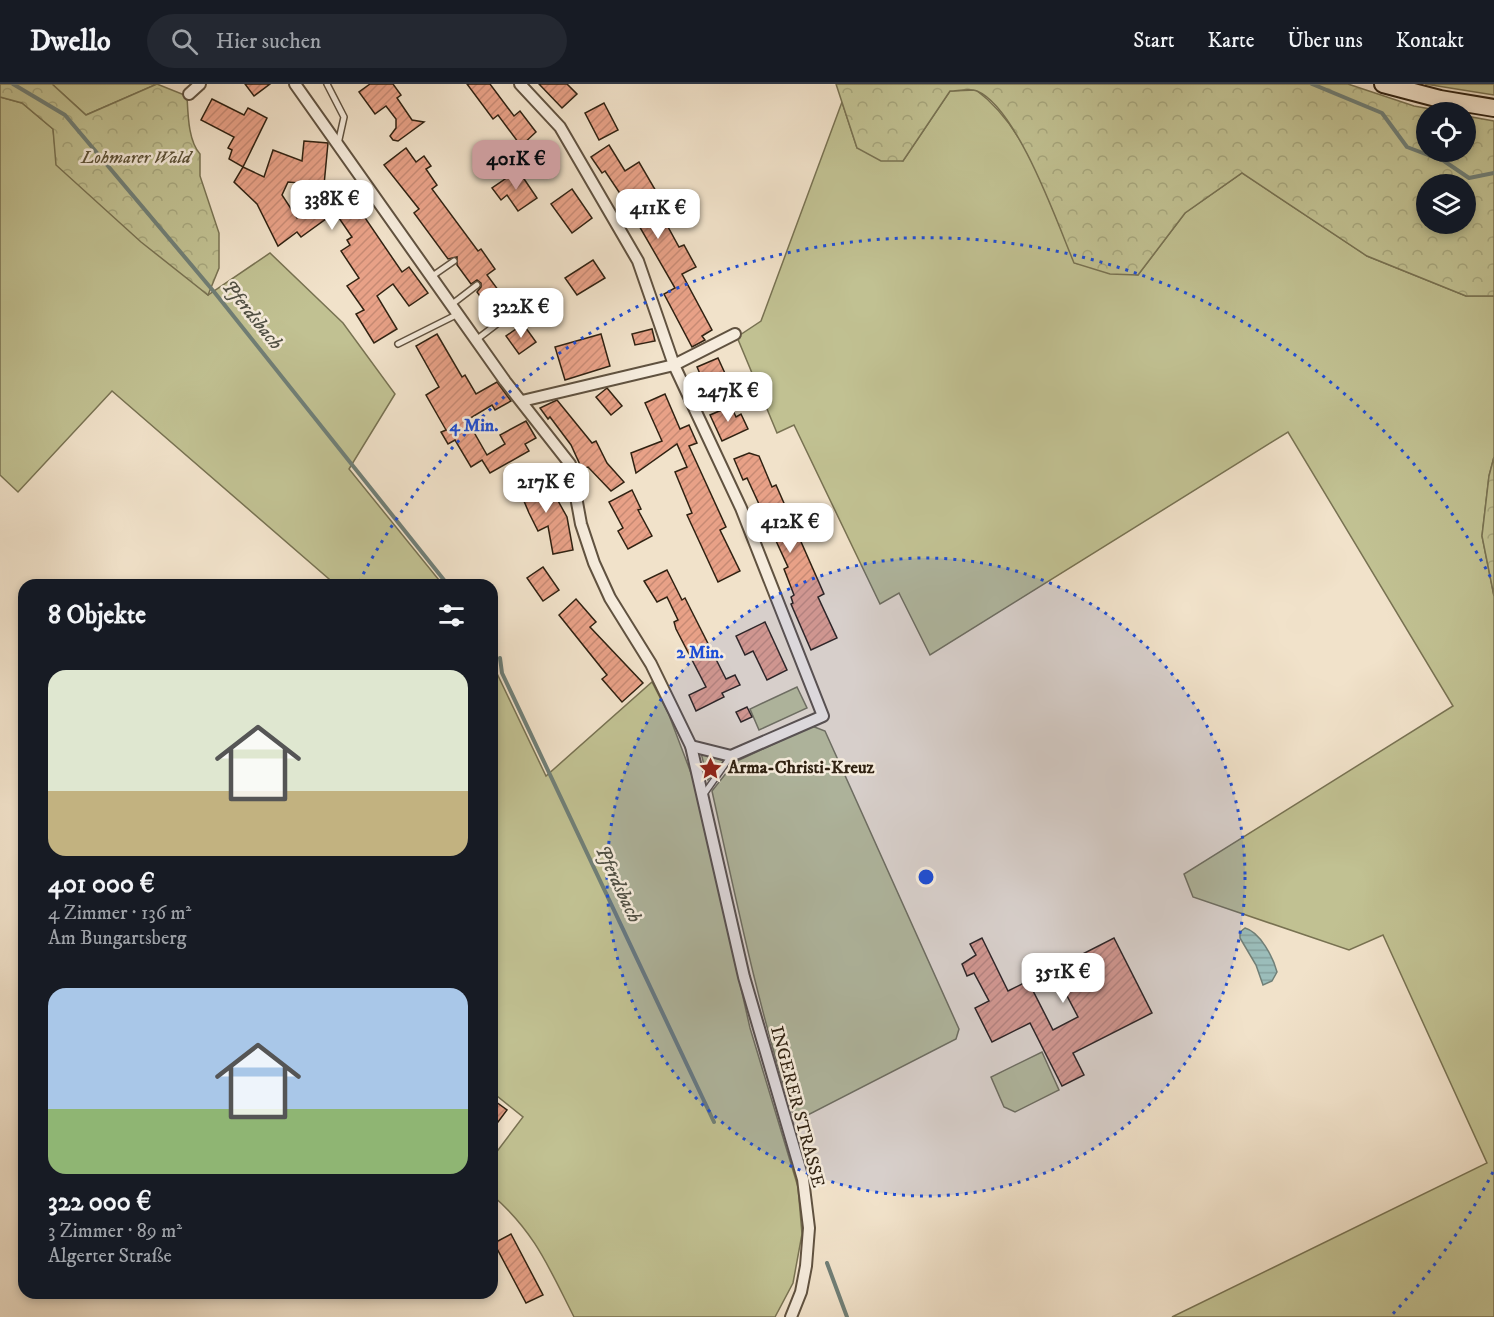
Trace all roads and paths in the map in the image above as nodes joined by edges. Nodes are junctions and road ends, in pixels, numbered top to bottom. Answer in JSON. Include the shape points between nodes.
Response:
{"nodes":[{"id":1,"x":200,"y":84,"type":"edge"},
{"id":2,"x":295,"y":84,"type":"edge"},
{"id":3,"x":327,"y":84,"type":"edge"},
{"id":4,"x":520,"y":84,"type":"edge"},
{"id":5,"x":1383,"y":84,"type":"edge"},
{"id":6,"x":189,"y":94,"type":"dead end"},
{"id":7,"x":1494,"y":108,"type":"edge"},
{"id":8,"x":338,"y":144,"type":"junction"},
{"id":9,"x":454,"y":261,"type":"dead end"},
{"id":10,"x":431,"y":277,"type":"junction"},
{"id":11,"x":477,"y":285,"type":"dead end"},
{"id":12,"x":454,"y":310,"type":"junction"},
{"id":13,"x":510,"y":314,"type":"dead end"},
{"id":14,"x":735,"y":333,"type":"dead end"},
{"id":15,"x":476,"y":340,"type":"junction"},
{"id":16,"x":398,"y":344,"type":"dead end"},
{"id":17,"x":674,"y":365,"type":"junction"},
{"id":18,"x":522,"y":401,"type":"junction"},
{"id":19,"x":691,"y":746,"type":"junction"},
{"id":20,"x":731,"y":756,"type":"junction"},
{"id":21,"x":704,"y":794,"type":"junction"},
{"id":22,"x":791,"y":1317,"type":"edge"}],
"edges":[{"from":1,"to":6,"type":"street"},
{"from":2,"to":8,"type":"street","name":"INGERER STRASSE"},
{"from":3,"to":8,"type":"lane","via":[[344,117]]},
{"from":4,"to":17,"type":"street","via":[[560,127],[638,261]]},
{"from":5,"to":7,"type":"main road"},
{"from":8,"to":10,"type":"street","name":"INGERER STRASSE"},
{"from":9,"to":10,"type":"lane"},
{"from":10,"to":12,"type":"street","name":"INGERER STRASSE"},
{"from":11,"to":12,"type":"lane"},
{"from":12,"to":15,"type":"street","name":"INGERER STRASSE"},
{"from":12,"to":16,"type":"lane"},
{"from":13,"to":15,"type":"lane"},
{"from":14,"to":17,"type":"street"},
{"from":15,"to":18,"type":"street","name":"INGERER STRASSE"},
{"from":17,"to":18,"type":"street"},
{"from":17,"to":20,"type":"street","via":[[741,508],[823,716]]},
{"from":18,"to":19,"type":"street","name":"INGERER STRASSE","via":[[570,464],[581,524],[594,563],[610,598],[651,664]]},
{"from":19,"to":20,"type":"street"},
{"from":19,"to":21,"type":"street","name":"INGERER STRASSE"},
{"from":20,"to":21,"type":"lane"},
{"from":21,"to":22,"type":"street","name":"INGERER STRASSE","via":[[744,977],[803,1179],[809,1228],[806,1266]]}]}
